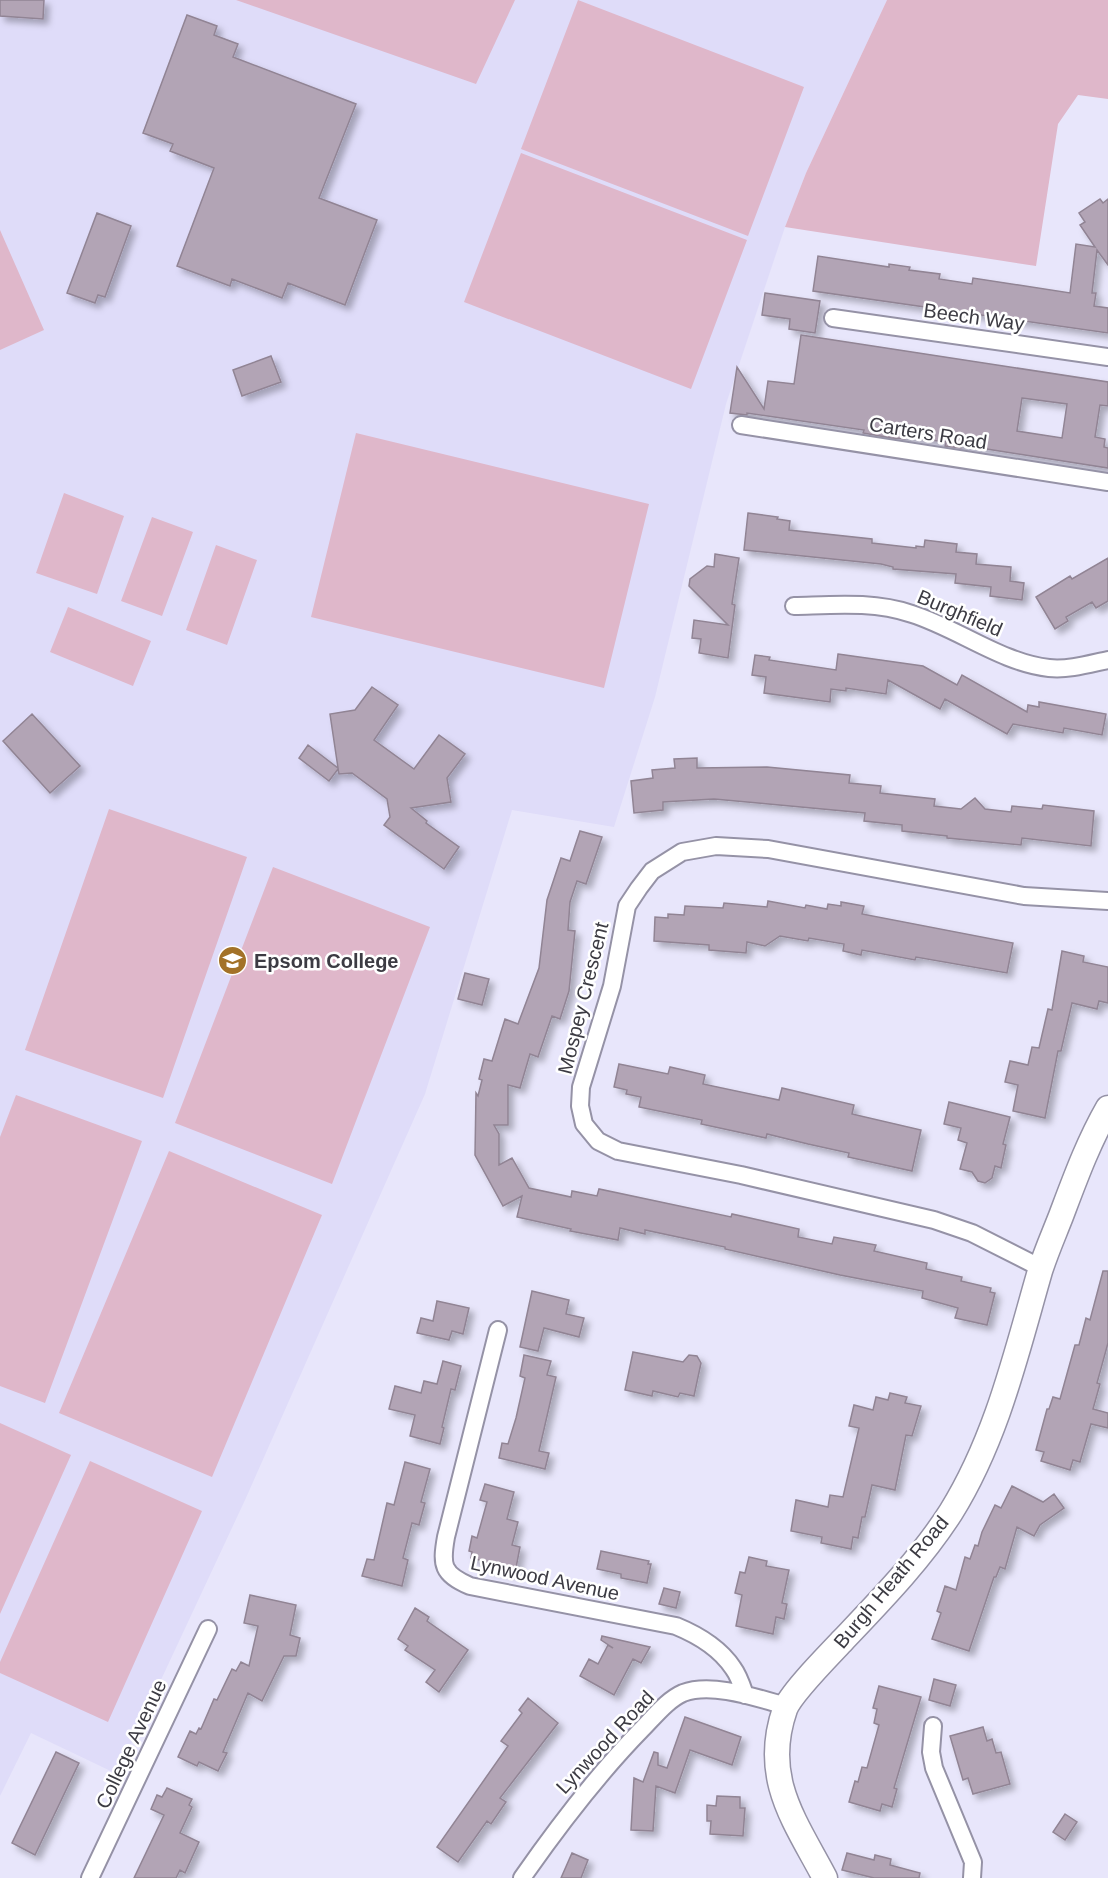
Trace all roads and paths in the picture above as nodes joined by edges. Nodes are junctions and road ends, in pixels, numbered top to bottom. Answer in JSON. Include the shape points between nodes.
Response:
{"nodes":[{"id":1,"x":833,"y":318,"type":"dead end"},
{"id":2,"x":1108,"y":357,"type":"edge"},
{"id":3,"x":741,"y":425,"type":"dead end"},
{"id":4,"x":1108,"y":482,"type":"edge"},
{"id":5,"x":794,"y":606,"type":"dead end"},
{"id":6,"x":1108,"y":660,"type":"edge"},
{"id":7,"x":1108,"y":901,"type":"edge"},
{"id":8,"x":1108,"y":1108,"type":"edge"},
{"id":9,"x":1041,"y":1268,"type":"junction"},
{"id":10,"x":498,"y":1330,"type":"dead end"},
{"id":11,"x":208,"y":1629,"type":"dead end"},
{"id":12,"x":746,"y":1695,"type":"junction"},
{"id":13,"x":786,"y":1706,"type":"junction"},
{"id":14,"x":933,"y":1726,"type":"dead end"},
{"id":15,"x":90,"y":1878,"type":"edge"},
{"id":16,"x":522,"y":1878,"type":"edge"},
{"id":17,"x":825,"y":1878,"type":"edge"},
{"id":18,"x":972,"y":1878,"type":"edge"}],
"edges":[{"from":1,"to":2,"type":"street","name":"Beech Way"},
{"from":3,"to":4,"type":"street","name":"Carters Road"},
{"from":5,"to":6,"type":"street","name":"Burghfield","via":[[886,607],[940,624],[1002,654],[1049,668]]},
{"from":7,"to":9,"type":"street","name":"Mospey Crescent","via":[[1024,896],[768,849],[716,846],[682,852],[652,871],[627,906],[612,986],[581,1087],[584,1124],[598,1141],[618,1151],[933,1220],[982,1237]]},
{"from":8,"to":9,"type":"main road","name":"Burgh Heath Road","via":[[1082,1159]]},
{"from":9,"to":13,"type":"main road","name":"Burgh Heath Road","via":[[1005,1392],[977,1465],[950,1513],[913,1562]]},
{"from":10,"to":12,"type":"street","name":"Lynwood Avenue","via":[[442,1557],[448,1574],[470,1586],[676,1626],[700,1636],[719,1652],[734,1668]]},
{"from":11,"to":15,"type":"street","name":"College Avenue"},
{"from":12,"to":13,"type":"street","name":"Lynwood Road"},
{"from":12,"to":16,"type":"street","name":"Lynwood Road","via":[[699,1690],[672,1700],[584,1793]]},
{"from":13,"to":17,"type":"main road","name":"Burgh Heath Road","via":[[778,1735],[781,1788],[790,1815]]},
{"from":14,"to":18,"type":"street","via":[[934,1768],[973,1862]]}]}
